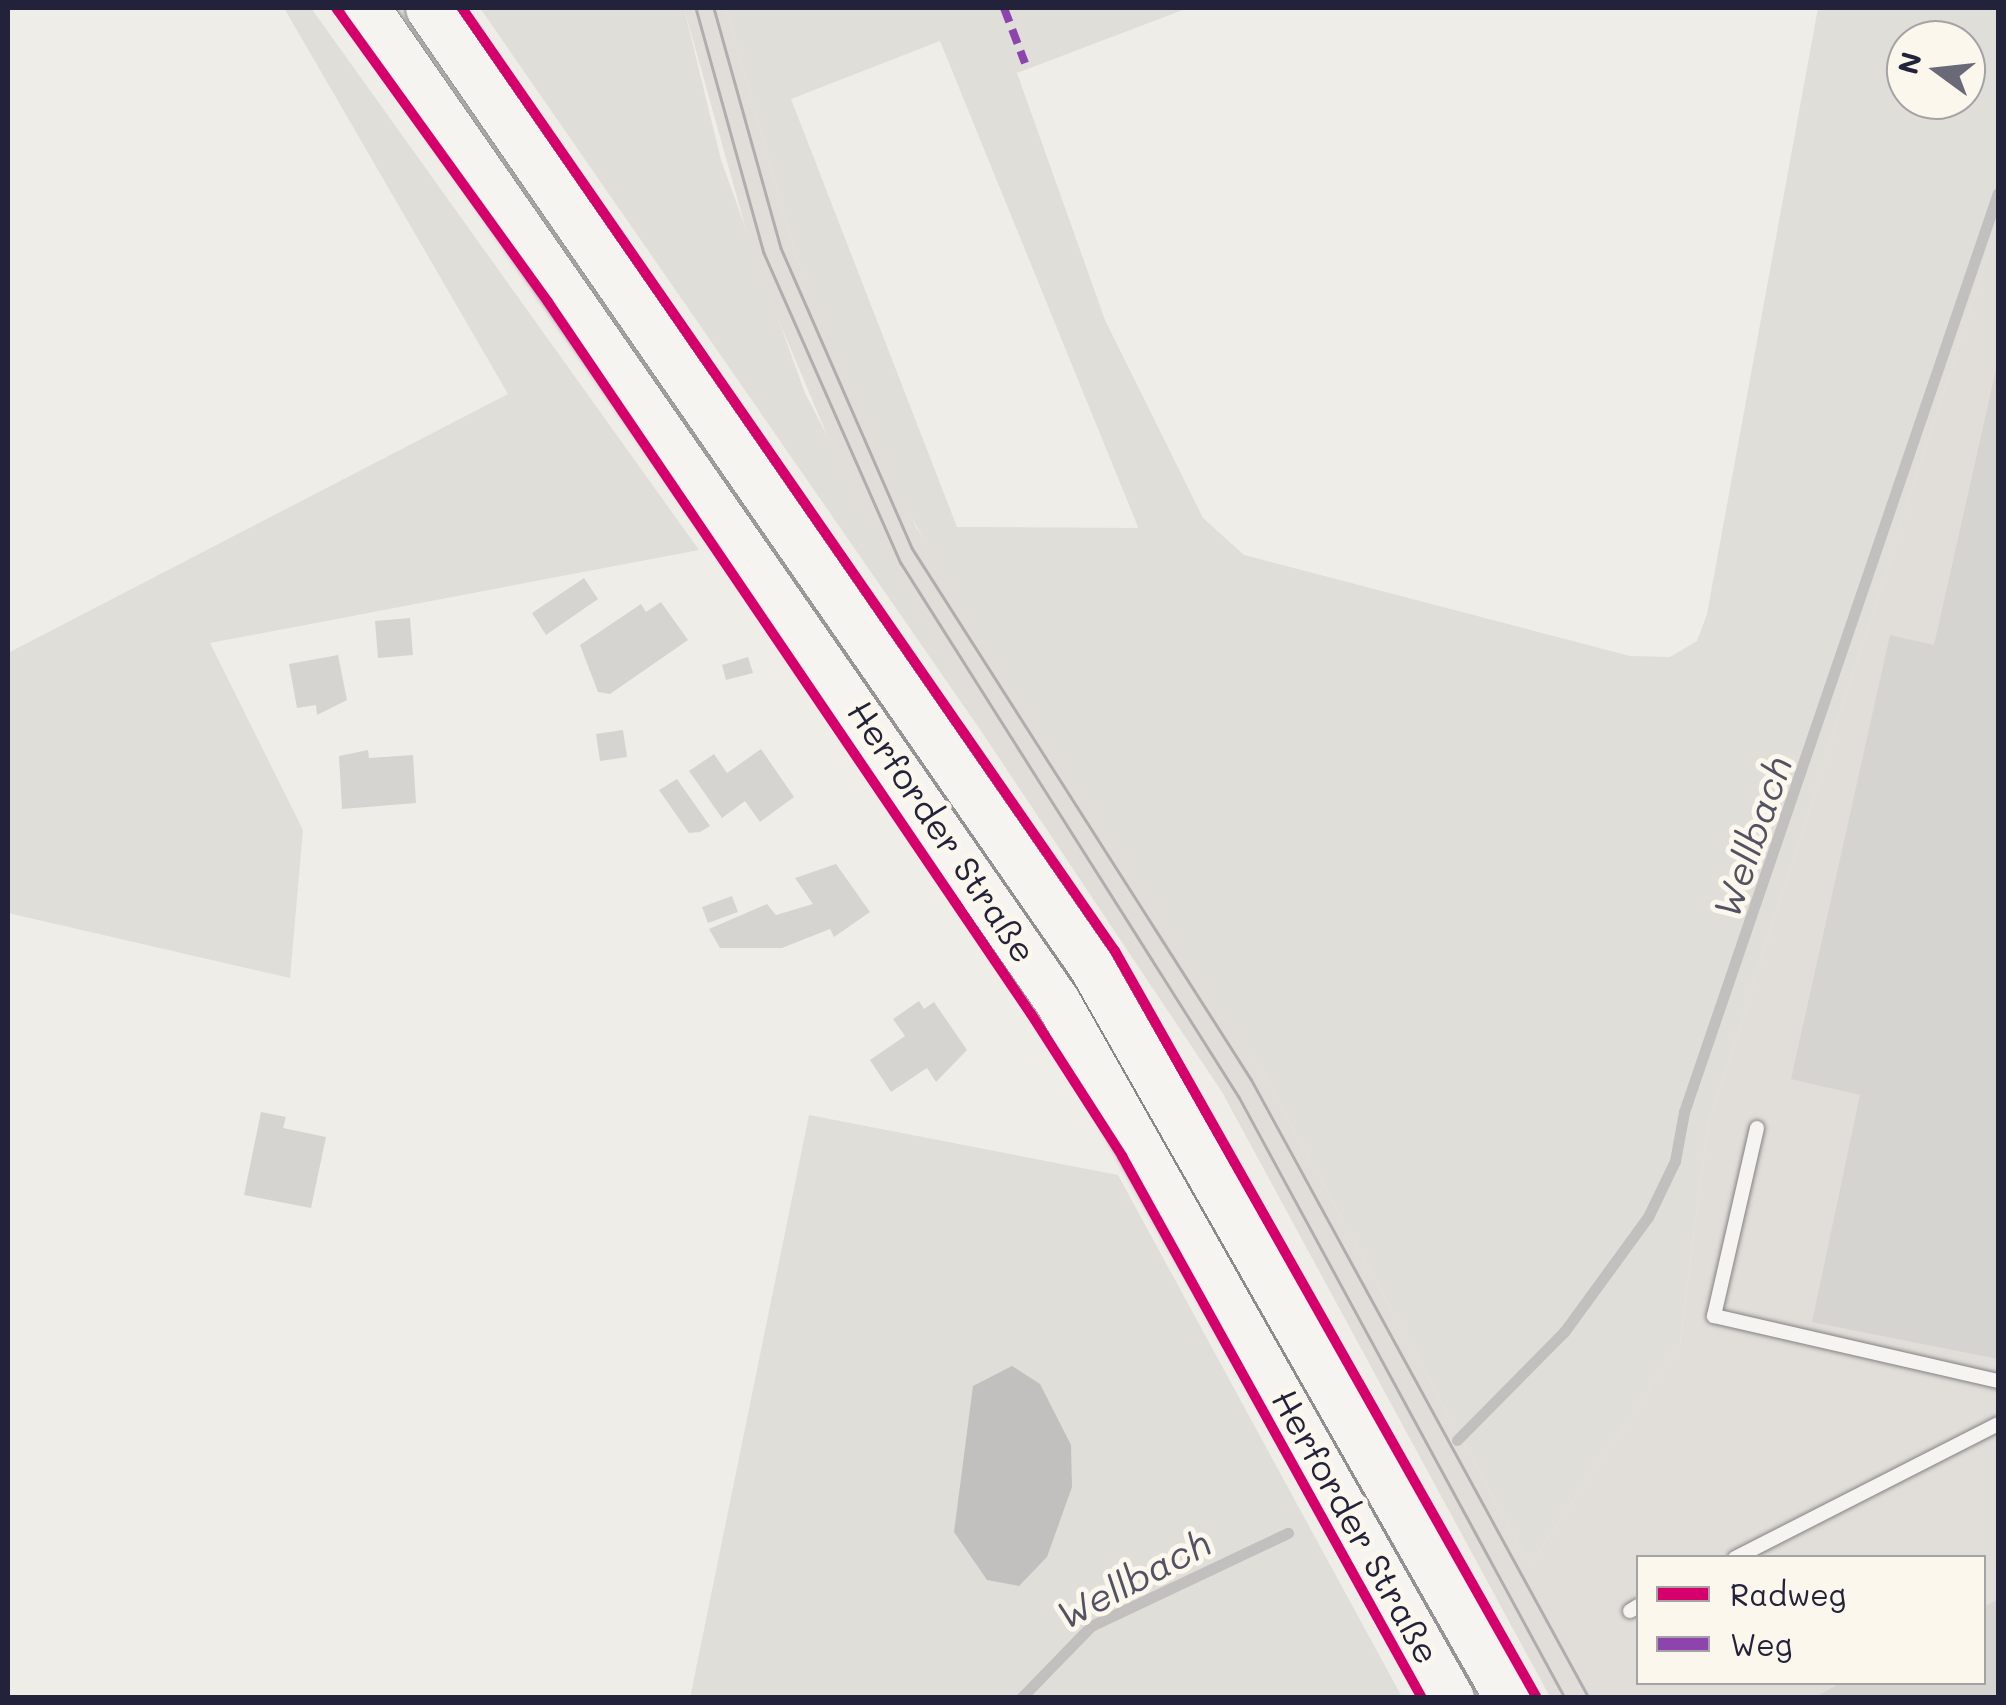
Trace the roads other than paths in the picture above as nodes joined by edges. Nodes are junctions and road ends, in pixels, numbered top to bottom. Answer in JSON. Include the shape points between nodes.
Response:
{"nodes":[{"id":1,"x":367,"y":8,"type":"edge"},
{"id":2,"x":428,"y":8,"type":"edge"},
{"id":3,"x":1757,"y":1128,"type":"dead end"},
{"id":4,"x":1998,"y":1381,"type":"edge"},
{"id":5,"x":1998,"y":1424,"type":"edge"},
{"id":6,"x":1741,"y":1555,"type":"edge"},
{"id":7,"x":1450,"y":1698,"type":"edge"},
{"id":8,"x":1506,"y":1698,"type":"edge"}],
"edges":[{"from":1,"to":7,"type":"main road","name":"Herforder Straße","via":[[1057,1001]]},
{"from":2,"to":8,"type":"main road","name":"Herforder Straße","via":[[1091,966]]},
{"from":3,"to":4,"type":"lane","via":[[1714,1316]]},
{"from":5,"to":6,"type":"lane"}]}
